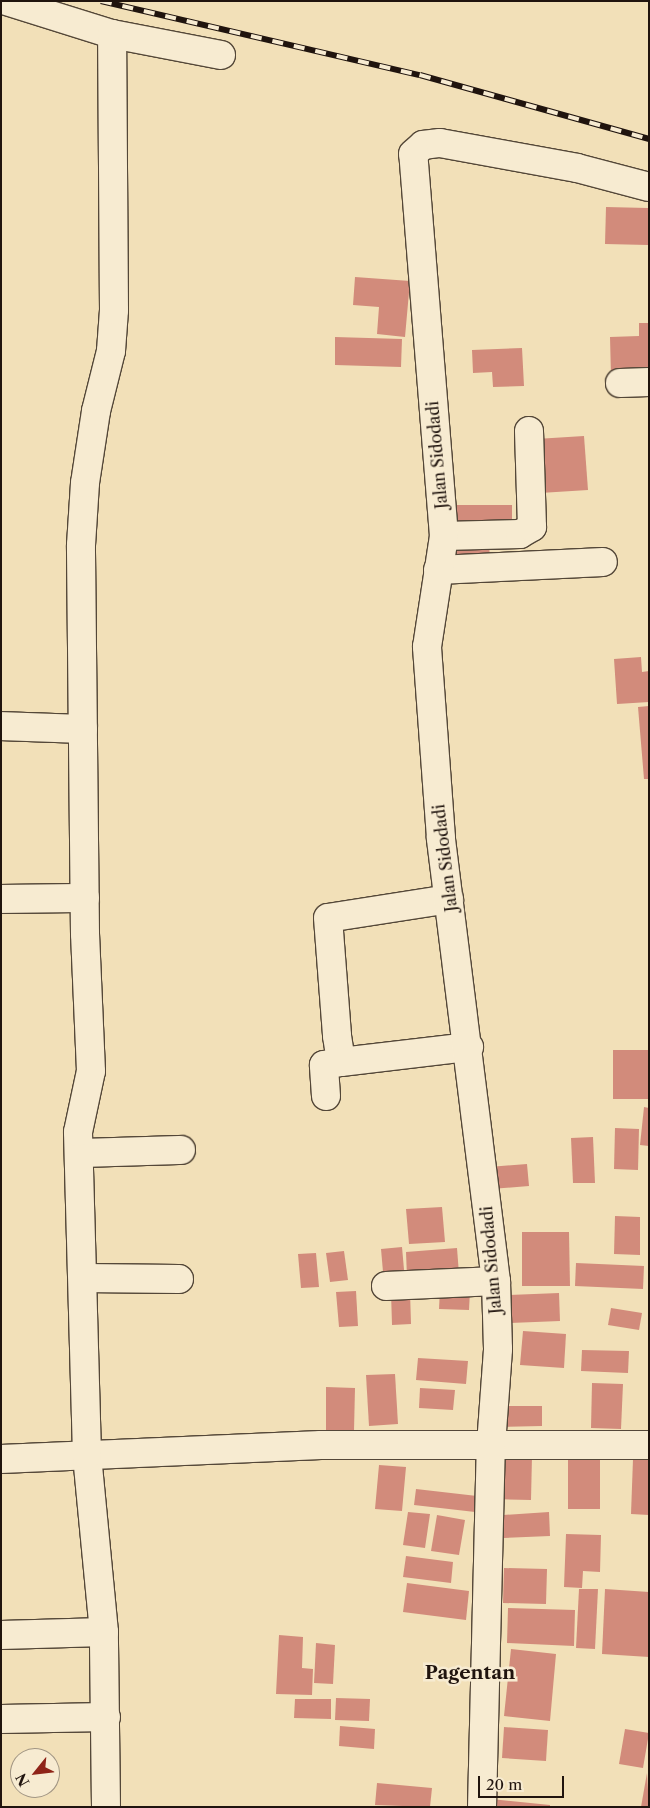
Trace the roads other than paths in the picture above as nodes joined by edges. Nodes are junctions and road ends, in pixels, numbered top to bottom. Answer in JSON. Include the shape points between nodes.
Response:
{"nodes":[{"id":1,"x":6,"y":1,"type":"edge"},
{"id":2,"x":112,"y":34,"type":"junction"},
{"id":3,"x":222,"y":55,"type":"dead end"},
{"id":4,"x":649,"y":187,"type":"edge"},
{"id":5,"x":649,"y":382,"type":"edge"},
{"id":6,"x":620,"y":383,"type":"dead end"},
{"id":7,"x":529,"y":431,"type":"dead end"},
{"id":8,"x":444,"y":536,"type":"junction"},
{"id":9,"x":603,"y":562,"type":"dead end"},
{"id":10,"x":438,"y":570,"type":"junction"},
{"id":11,"x":1,"y":726,"type":"edge"},
{"id":12,"x":83,"y":729,"type":"junction"},
{"id":13,"x":85,"y":898,"type":"junction"},
{"id":14,"x":1,"y":899,"type":"edge"},
{"id":15,"x":449,"y":899,"type":"junction"},
{"id":16,"x":468,"y":1047,"type":"junction"},
{"id":17,"x":341,"y":1062,"type":"junction"},
{"id":18,"x":326,"y":1096,"type":"dead end"},
{"id":19,"x":181,"y":1150,"type":"dead end"},
{"id":20,"x":80,"y":1153,"type":"junction"},
{"id":21,"x":83,"y":1278,"type":"junction"},
{"id":22,"x":179,"y":1279,"type":"dead end"},
{"id":23,"x":496,"y":1281,"type":"junction"},
{"id":24,"x":386,"y":1286,"type":"dead end"},
{"id":25,"x":491,"y":1445,"type":"junction"},
{"id":26,"x":649,"y":1445,"type":"edge"},
{"id":27,"x":87,"y":1455,"type":"junction"},
{"id":28,"x":1,"y":1459,"type":"edge"},
{"id":29,"x":104,"y":1632,"type":"junction"},
{"id":30,"x":1,"y":1636,"type":"edge"},
{"id":31,"x":106,"y":1717,"type":"junction"},
{"id":32,"x":1,"y":1719,"type":"edge"},
{"id":33,"x":106,"y":1807,"type":"edge"},
{"id":34,"x":482,"y":1807,"type":"edge"}],
"edges":[{"from":1,"to":2,"type":"street"},
{"from":2,"to":3,"type":"street"},
{"from":2,"to":12,"type":"street","via":[[114,310],[111,351],[96,411],[85,483],[81,545]]},
{"from":4,"to":8,"type":"street","name":"Jalan Sidodadi","via":[[577,168],[440,144],[416,148],[414,165]]},
{"from":5,"to":6,"type":"street"},
{"from":7,"to":8,"type":"street","via":[[532,526],[520,534]]},
{"from":8,"to":10,"type":"street","name":"Jalan Sidodadi"},
{"from":9,"to":10,"type":"street"},
{"from":10,"to":15,"type":"street","name":"Jalan Sidodadi","via":[[427,647],[441,838]]},
{"from":11,"to":12,"type":"street"},
{"from":12,"to":13,"type":"street"},
{"from":13,"to":14,"type":"street"},
{"from":13,"to":20,"type":"street","via":[[90,1072],[78,1132]]},
{"from":15,"to":16,"type":"street","name":"Jalan Sidodadi"},
{"from":15,"to":17,"type":"street","via":[[328,918]]},
{"from":16,"to":17,"type":"street"},
{"from":16,"to":23,"type":"street","name":"Jalan Sidodadi"},
{"from":17,"to":18,"type":"street","via":[[324,1065]]},
{"from":19,"to":20,"type":"street"},
{"from":20,"to":21,"type":"street"},
{"from":21,"to":22,"type":"street"},
{"from":21,"to":27,"type":"street"},
{"from":23,"to":24,"type":"street"},
{"from":23,"to":25,"type":"street","name":"Jalan Sidodadi","via":[[498,1349]]},
{"from":25,"to":26,"type":"street"},
{"from":25,"to":27,"type":"street","via":[[321,1445]]},
{"from":25,"to":34,"type":"street","name":"Jalan Sidodadi"},
{"from":27,"to":28,"type":"street"},
{"from":27,"to":29,"type":"street"},
{"from":29,"to":30,"type":"street"},
{"from":29,"to":31,"type":"street"},
{"from":31,"to":32,"type":"street"},
{"from":31,"to":33,"type":"street"}]}
